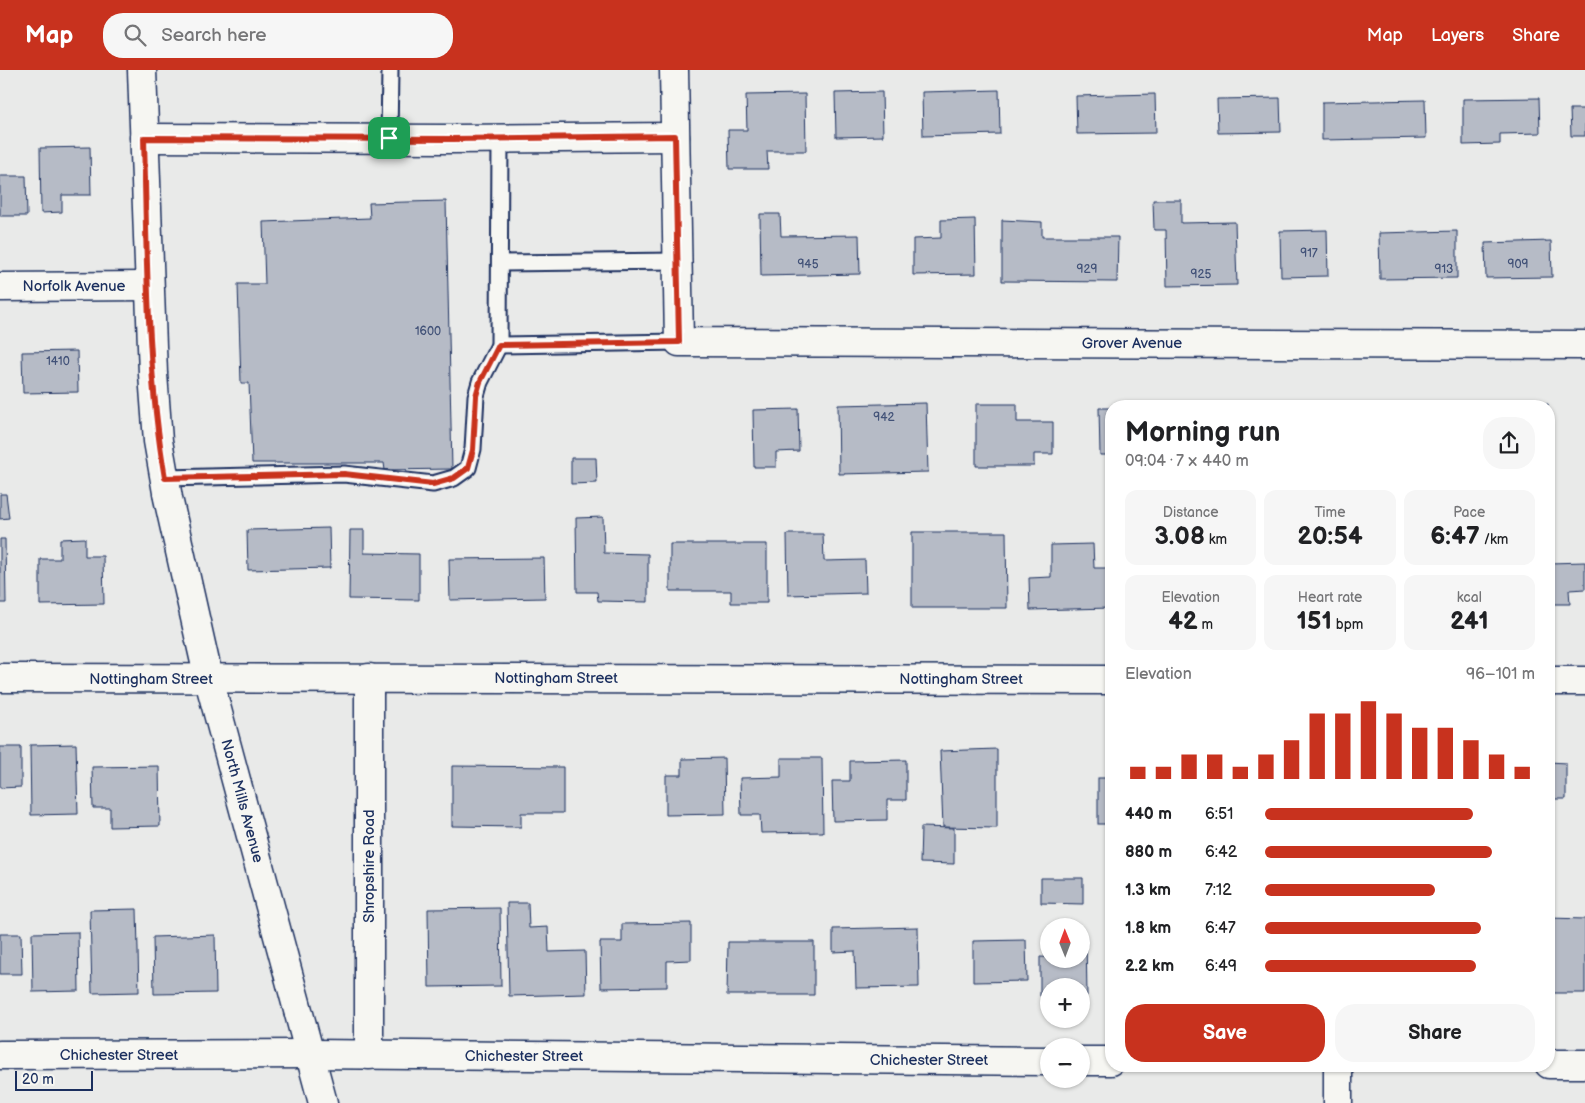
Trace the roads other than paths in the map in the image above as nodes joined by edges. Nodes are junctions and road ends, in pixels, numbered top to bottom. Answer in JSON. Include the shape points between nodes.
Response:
{"nodes":[{"id":1,"x":142,"y":70,"type":"edge"},
{"id":2,"x":390,"y":70,"type":"edge"},
{"id":3,"x":674,"y":70,"type":"edge"},
{"id":4,"x":675,"y":136,"type":"junction"},
{"id":5,"x":144,"y":138,"type":"junction"},
{"id":6,"x":389,"y":138,"type":"junction"},
{"id":7,"x":500,"y":138,"type":"junction"},
{"id":8,"x":677,"y":261,"type":"junction"},
{"id":9,"x":501,"y":263,"type":"junction"},
{"id":10,"x":0,"y":286,"type":"edge"},
{"id":11,"x":149,"y":286,"type":"junction"},
{"id":12,"x":679,"y":342,"type":"junction"},
{"id":13,"x":499,"y":345,"type":"junction"},
{"id":14,"x":1585,"y":345,"type":"edge"},
{"id":15,"x":166,"y":488,"type":"junction"},
{"id":16,"x":0,"y":678,"type":"edge"},
{"id":17,"x":369,"y":678,"type":"junction"},
{"id":18,"x":209,"y":680,"type":"junction"},
{"id":19,"x":1105,"y":680,"type":"edge"},
{"id":20,"x":1555,"y":681,"type":"edge"},
{"id":21,"x":1585,"y":681,"type":"edge"},
{"id":22,"x":311,"y":1054,"type":"junction"},
{"id":23,"x":0,"y":1055,"type":"edge"},
{"id":24,"x":369,"y":1055,"type":"junction"},
{"id":25,"x":1040,"y":1061,"type":"edge"},
{"id":26,"x":1090,"y":1061,"type":"edge"},
{"id":27,"x":1105,"y":1061,"type":"edge"},
{"id":28,"x":1555,"y":1064,"type":"edge"},
{"id":29,"x":1585,"y":1064,"type":"edge"},
{"id":30,"x":1338,"y":1072,"type":"edge"},
{"id":31,"x":323,"y":1103,"type":"edge"},
{"id":32,"x":1338,"y":1103,"type":"edge"}],
"edges":[{"from":1,"to":5,"type":"street","name":"North Mills Avenue"},
{"from":2,"to":6,"type":"lane"},
{"from":3,"to":4,"type":"street"},
{"from":4,"to":7,"type":"street"},
{"from":4,"to":8,"type":"street"},
{"from":5,"to":6,"type":"street"},
{"from":5,"to":11,"type":"street","name":"North Mills Avenue"},
{"from":6,"to":7,"type":"street"},
{"from":7,"to":9,"type":"lane"},
{"from":8,"to":9,"type":"lane"},
{"from":8,"to":12,"type":"street"},
{"from":9,"to":13,"type":"lane"},
{"from":10,"to":11,"type":"street","name":"Norfolk Avenue"},
{"from":11,"to":15,"type":"street","name":"North Mills Avenue","via":[[158,441]]},
{"from":12,"to":13,"type":"lane"},
{"from":12,"to":14,"type":"street","name":"Grover Avenue"},
{"from":13,"to":15,"type":"lane","via":[[476,396],[473,450],[468,468],[454,478],[433,484],[344,474]]},
{"from":15,"to":18,"type":"street","name":"North Mills Avenue"},
{"from":16,"to":18,"type":"street","name":"Nottingham Street"},
{"from":17,"to":18,"type":"street","name":"Nottingham Street"},
{"from":17,"to":19,"type":"street","name":"Nottingham Street"},
{"from":17,"to":24,"type":"street","name":"Shropshire Road"},
{"from":18,"to":22,"type":"street","name":"North Mills Avenue"},
{"from":20,"to":21,"type":"street"},
{"from":22,"to":23,"type":"street","name":"Chichester Street"},
{"from":22,"to":24,"type":"street","name":"Chichester Street"},
{"from":22,"to":31,"type":"street","name":"North Mills Avenue"},
{"from":24,"to":25,"type":"street","name":"Chichester Street"},
{"from":26,"to":27,"type":"street"},
{"from":28,"to":29,"type":"street"},
{"from":30,"to":32,"type":"street"}]}
